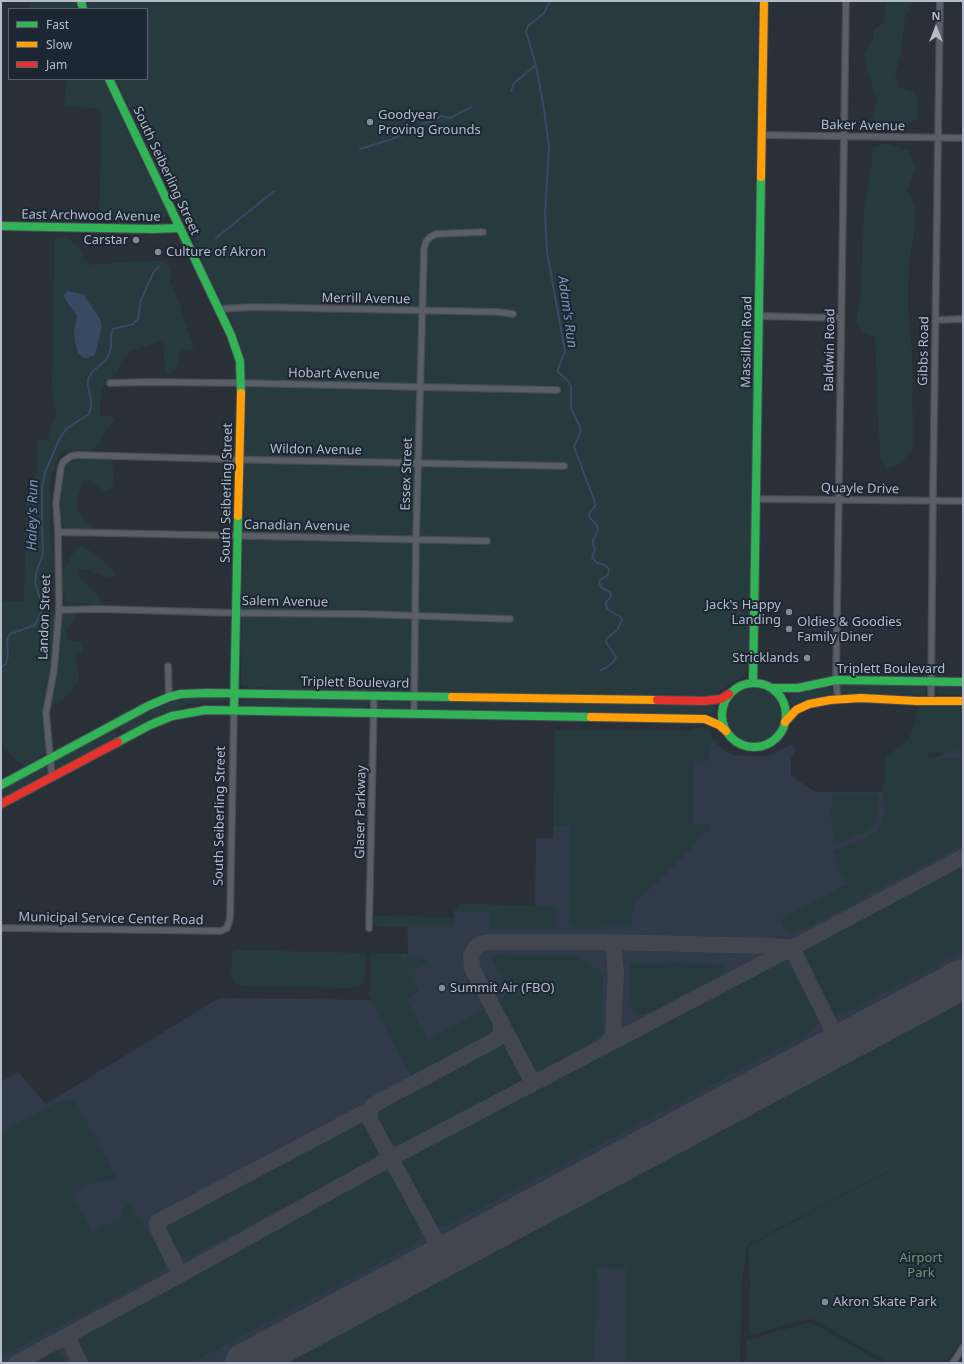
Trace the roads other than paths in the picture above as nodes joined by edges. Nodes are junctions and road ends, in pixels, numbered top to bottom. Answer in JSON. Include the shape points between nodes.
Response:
{"nodes":[{"id":1,"x":764,"y":1,"type":"edge"},
{"id":2,"x":846,"y":1,"type":"edge"},
{"id":3,"x":940,"y":1,"type":"edge"},
{"id":4,"x":109,"y":80,"type":"edge"},
{"id":5,"x":762,"y":135,"type":"junction"},
{"id":6,"x":844,"y":136,"type":"junction"},
{"id":7,"x":938,"y":138,"type":"junction"},
{"id":8,"x":963,"y":138,"type":"edge"},
{"id":9,"x":1,"y":226,"type":"edge"},
{"id":10,"x":180,"y":228,"type":"junction"},
{"id":11,"x":483,"y":232,"type":"dead end"},
{"id":12,"x":218,"y":308,"type":"junction"},
{"id":13,"x":423,"y":310,"type":"junction"},
{"id":14,"x":514,"y":314,"type":"dead end"},
{"id":15,"x":760,"y":316,"type":"junction"},
{"id":16,"x":842,"y":318,"type":"junction"},
{"id":17,"x":963,"y":319,"type":"edge"},
{"id":18,"x":936,"y":320,"type":"junction"},
{"id":19,"x":110,"y":383,"type":"dead end"},
{"id":20,"x":241,"y":383,"type":"junction"},
{"id":21,"x":420,"y":388,"type":"junction"},
{"id":22,"x":557,"y":390,"type":"dead end"},
{"id":23,"x":67,"y":459,"type":"joint"},
{"id":24,"x":239,"y":460,"type":"junction"},
{"id":25,"x":418,"y":463,"type":"junction"},
{"id":26,"x":564,"y":466,"type":"dead end"},
{"id":27,"x":757,"y":499,"type":"junction"},
{"id":28,"x":840,"y":500,"type":"junction"},
{"id":29,"x":933,"y":500,"type":"junction"},
{"id":30,"x":963,"y":501,"type":"edge"},
{"id":31,"x":58,"y":532,"type":"junction"},
{"id":32,"x":238,"y":536,"type":"junction"},
{"id":33,"x":416,"y":539,"type":"junction"},
{"id":34,"x":487,"y":541,"type":"dead end"},
{"id":35,"x":59,"y":610,"type":"junction"},
{"id":36,"x":236,"y":612,"type":"junction"},
{"id":37,"x":415,"y":616,"type":"junction"},
{"id":38,"x":510,"y":618,"type":"dead end"},
{"id":39,"x":168,"y":666,"type":"dead end"},
{"id":40,"x":836,"y":680,"type":"junction"},
{"id":41,"x":931,"y":681,"type":"junction"},
{"id":42,"x":963,"y":682,"type":"edge"},
{"id":43,"x":753,"y":683,"type":"junction"},
{"id":44,"x":772,"y":688,"type":"junction"},
{"id":45,"x":235,"y":693,"type":"junction"},
{"id":46,"x":729,"y":694,"type":"junction"},
{"id":47,"x":374,"y":696,"type":"junction"},
{"id":48,"x":414,"y":696,"type":"junction"},
{"id":49,"x":169,"y":697,"type":"junction"},
{"id":50,"x":838,"y":699,"type":"junction"},
{"id":51,"x":931,"y":701,"type":"junction"},
{"id":52,"x":963,"y":701,"type":"edge"},
{"id":53,"x":234,"y":710,"type":"junction"},
{"id":54,"x":374,"y":712,"type":"junction"},
{"id":55,"x":414,"y":713,"type":"junction"},
{"id":56,"x":786,"y":722,"type":"junction"},
{"id":57,"x":726,"y":731,"type":"junction"},
{"id":58,"x":50,"y":759,"type":"junction"},
{"id":59,"x":52,"y":777,"type":"junction"},
{"id":60,"x":1,"y":785,"type":"edge"},
{"id":61,"x":1,"y":804,"type":"edge"},
{"id":62,"x":1,"y":928,"type":"edge"},
{"id":63,"x":369,"y":928,"type":"dead end"},
{"id":64,"x":221,"y":931,"type":"joint"},
{"id":65,"x":963,"y":1347,"type":"edge"},
{"id":66,"x":953,"y":1363,"type":"edge"}],
"edges":[{"from":1,"to":5,"type":"main road","name":"Massillon Road"},
{"from":2,"to":6,"type":"street","name":"Baldwin Road"},
{"from":3,"to":7,"type":"street","name":"Gibbs Road"},
{"from":4,"to":10,"type":"main road","name":"South Seiberling Street"},
{"from":5,"to":6,"type":"street","name":"Baker Avenue"},
{"from":5,"to":15,"type":"main road","name":"Massillon Road"},
{"from":6,"to":7,"type":"street","name":"Baker Avenue"},
{"from":6,"to":16,"type":"street","name":"Baldwin Road"},
{"from":7,"to":8,"type":"street","name":"Baker Avenue"},
{"from":7,"to":18,"type":"street","name":"Gibbs Road"},
{"from":9,"to":10,"type":"main road","name":"East Archwood Avenue"},
{"from":10,"to":12,"type":"main road","name":"South Seiberling Street"},
{"from":11,"to":13,"type":"street","name":"Essex Street","via":[[443,233],[430,237],[425,244],[423,258]]},
{"from":12,"to":13,"type":"street","name":"Merrill Avenue"},
{"from":12,"to":20,"type":"main road","name":"South Seiberling Street","via":[[238,354]]},
{"from":13,"to":14,"type":"street","name":"Merrill Avenue"},
{"from":13,"to":21,"type":"street","name":"Essex Street"},
{"from":15,"to":16,"type":"street"},
{"from":15,"to":27,"type":"main road","name":"Massillon Road"},
{"from":16,"to":28,"type":"street","name":"Baldwin Road"},
{"from":17,"to":18,"type":"street"},
{"from":18,"to":29,"type":"street","name":"Gibbs Road"},
{"from":19,"to":20,"type":"street","name":"Hobart Avenue"},
{"from":20,"to":21,"type":"street","name":"Hobart Avenue"},
{"from":20,"to":24,"type":"main road","name":"South Seiberling Street"},
{"from":21,"to":22,"type":"street","name":"Hobart Avenue"},
{"from":21,"to":25,"type":"street","name":"Essex Street"},
{"from":23,"to":24,"type":"street","name":"Wildon Avenue","via":[[78,455]]},
{"from":23,"to":31,"type":"street","name":"Landon Street","via":[[61,467],[57,489]]},
{"from":24,"to":25,"type":"street","name":"Wildon Avenue"},
{"from":24,"to":32,"type":"main road","name":"South Seiberling Street"},
{"from":25,"to":26,"type":"street","name":"Wildon Avenue"},
{"from":25,"to":33,"type":"street","name":"Essex Street"},
{"from":27,"to":28,"type":"street","name":"Quayle Drive"},
{"from":27,"to":43,"type":"main road","name":"Massillon Road"},
{"from":28,"to":29,"type":"street","name":"Quayle Drive"},
{"from":28,"to":40,"type":"street","name":"Baldwin Road"},
{"from":29,"to":30,"type":"street","name":"Quayle Drive"},
{"from":29,"to":41,"type":"street","name":"Gibbs Road"},
{"from":31,"to":32,"type":"street","name":"Canadian Avenue"},
{"from":31,"to":35,"type":"street","name":"Landon Street"},
{"from":32,"to":33,"type":"street","name":"Canadian Avenue"},
{"from":32,"to":36,"type":"main road","name":"South Seiberling Street"},
{"from":33,"to":34,"type":"street","name":"Canadian Avenue"},
{"from":33,"to":37,"type":"street","name":"Essex Street"},
{"from":35,"to":36,"type":"street","name":"Salem Avenue"},
{"from":35,"to":58,"type":"street","name":"Landon Street","via":[[54,670],[46,713]]},
{"from":36,"to":37,"type":"street","name":"Salem Avenue"},
{"from":36,"to":45,"type":"main road","name":"South Seiberling Street"},
{"from":37,"to":38,"type":"street","name":"Salem Avenue"},
{"from":37,"to":48,"type":"street","name":"Essex Street"},
{"from":39,"to":49,"type":"street"},
{"from":40,"to":41,"type":"main road","name":"Triplett Boulevard"},
{"from":40,"to":44,"type":"main road","name":"Triplett Boulevard","via":[[798,688]]},
{"from":40,"to":50,"type":"street","name":"Baldwin Road"},
{"from":41,"to":42,"type":"main road","name":"Triplett Boulevard"},
{"from":41,"to":51,"type":"street","name":"Gibbs Road"},
{"from":43,"to":44,"type":"main road"},
{"from":43,"to":46,"type":"main road","via":[[740,686]]},
{"from":44,"to":56,"type":"main road","via":[[785,706]]},
{"from":45,"to":47,"type":"main road","name":"Triplett Boulevard"},
{"from":45,"to":49,"type":"main road","name":"Triplett Boulevard","via":[[199,692]]},
{"from":45,"to":53,"type":"main road","name":"South Seiberling Street"},
{"from":46,"to":48,"type":"main road","name":"Triplett Boulevard","via":[[720,699],[704,701]]},
{"from":46,"to":57,"type":"main road","via":[[722,712],[722,722]]},
{"from":47,"to":48,"type":"main road","name":"Triplett Boulevard"},
{"from":47,"to":54,"type":"street","name":"Glaser Parkway"},
{"from":48,"to":55,"type":"street","name":"Essex Street"},
{"from":49,"to":58,"type":"main road","name":"Triplett Boulevard"},
{"from":50,"to":51,"type":"main road"},
{"from":50,"to":56,"type":"main road","via":[[809,704],[796,710]]},
{"from":51,"to":52,"type":"main road"},
{"from":53,"to":54,"type":"main road"},
{"from":53,"to":59,"type":"main road","via":[[206,710],[172,716]]},
{"from":53,"to":64,"type":"street","name":"South Seiberling Street","via":[[230,918],[228,926]]},
{"from":54,"to":55,"type":"main road"},
{"from":54,"to":63,"type":"street","name":"Glaser Parkway"},
{"from":55,"to":57,"type":"main road","via":[[705,719]]},
{"from":56,"to":57,"type":"main road","via":[[775,739],[758,747],[740,744]]},
{"from":58,"to":59,"type":"street","name":"Landon Street"},
{"from":58,"to":60,"type":"main road","name":"Triplett Boulevard"},
{"from":59,"to":61,"type":"main road"},
{"from":62,"to":64,"type":"street","name":"Municipal Service Center Road"},
{"from":65,"to":66,"type":"street"}]}
